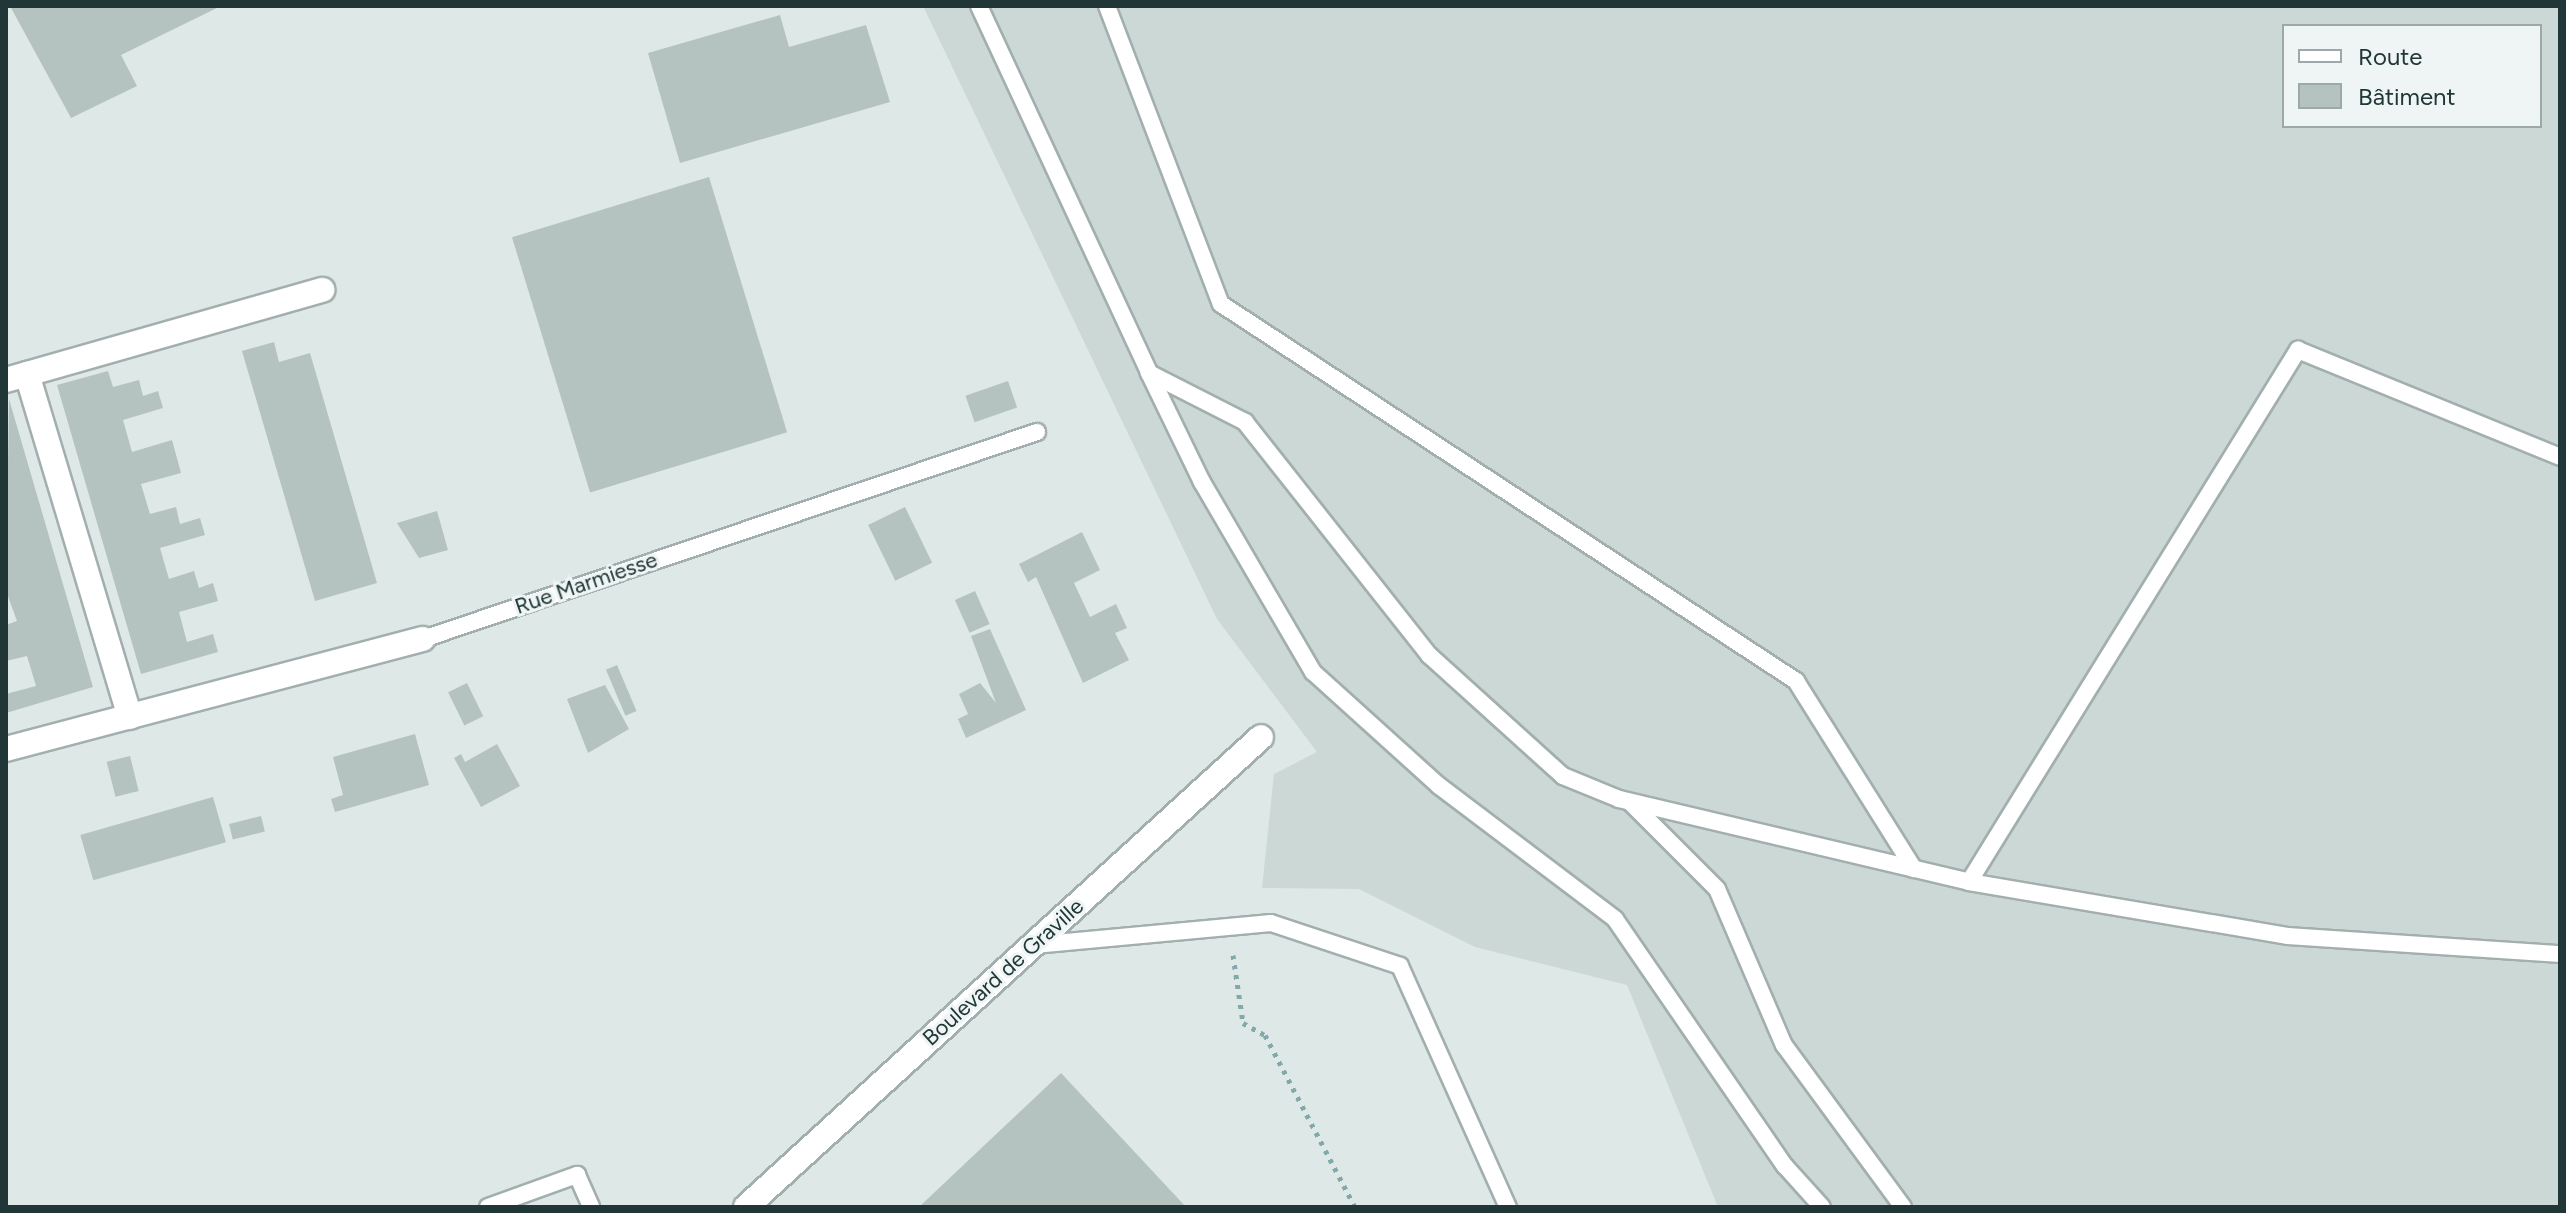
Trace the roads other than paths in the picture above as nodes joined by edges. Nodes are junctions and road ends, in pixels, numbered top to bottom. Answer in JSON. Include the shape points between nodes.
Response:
{"nodes":[{"id":1,"x":979,"y":6,"type":"edge"},
{"id":2,"x":1107,"y":6,"type":"edge"},
{"id":3,"x":322,"y":290,"type":"dead end"},
{"id":4,"x":1149,"y":373,"type":"junction"},
{"id":5,"x":16,"y":377,"type":"edge"},
{"id":6,"x":1037,"y":432,"type":"dead end"},
{"id":7,"x":2560,"y":457,"type":"edge"},
{"id":8,"x":423,"y":639,"type":"joint"},
{"id":9,"x":130,"y":717,"type":"junction"},
{"id":10,"x":1261,"y":737,"type":"dead end"},
{"id":11,"x":6,"y":749,"type":"edge"},
{"id":12,"x":1629,"y":801,"type":"junction"},
{"id":13,"x":1914,"y":869,"type":"junction"},
{"id":14,"x":1969,"y":882,"type":"junction"},
{"id":15,"x":1032,"y":945,"type":"junction"},
{"id":16,"x":2560,"y":954,"type":"edge"},
{"id":17,"x":488,"y":1207,"type":"edge"},
{"id":18,"x":591,"y":1207,"type":"edge"},
{"id":19,"x":746,"y":1207,"type":"edge"},
{"id":20,"x":1508,"y":1207,"type":"edge"},
{"id":21,"x":1822,"y":1207,"type":"edge"},
{"id":22,"x":1903,"y":1207,"type":"edge"}],
"edges":[{"from":1,"to":4,"type":"lane"},
{"from":2,"to":13,"type":"lane","via":[[1221,304],[1796,681]]},
{"from":3,"to":5,"type":"street"},
{"from":4,"to":12,"type":"lane","via":[[1245,422],[1429,655],[1563,776]]},
{"from":4,"to":21,"type":"lane","via":[[1202,482],[1313,672],[1438,785],[1615,919],[1785,1166]]},
{"from":5,"to":9,"type":"street"},
{"from":6,"to":8,"type":"lane","name":"Rue Marmiesse"},
{"from":7,"to":14,"type":"lane","via":[[2298,350]]},
{"from":8,"to":9,"type":"street","name":"Rue Marmiesse"},
{"from":9,"to":11,"type":"street","name":"Rue Marmiesse"},
{"from":10,"to":15,"type":"street","name":"Boulevard de Graville"},
{"from":12,"to":13,"type":"lane"},
{"from":12,"to":22,"type":"lane","via":[[1717,889],[1784,1045]]},
{"from":13,"to":14,"type":"lane"},
{"from":14,"to":16,"type":"lane","via":[[2288,936]]},
{"from":15,"to":19,"type":"street","name":"Boulevard de Graville"},
{"from":15,"to":20,"type":"lane","via":[[1271,923],[1400,966]]},
{"from":17,"to":18,"type":"lane","via":[[577,1175]]}]}
